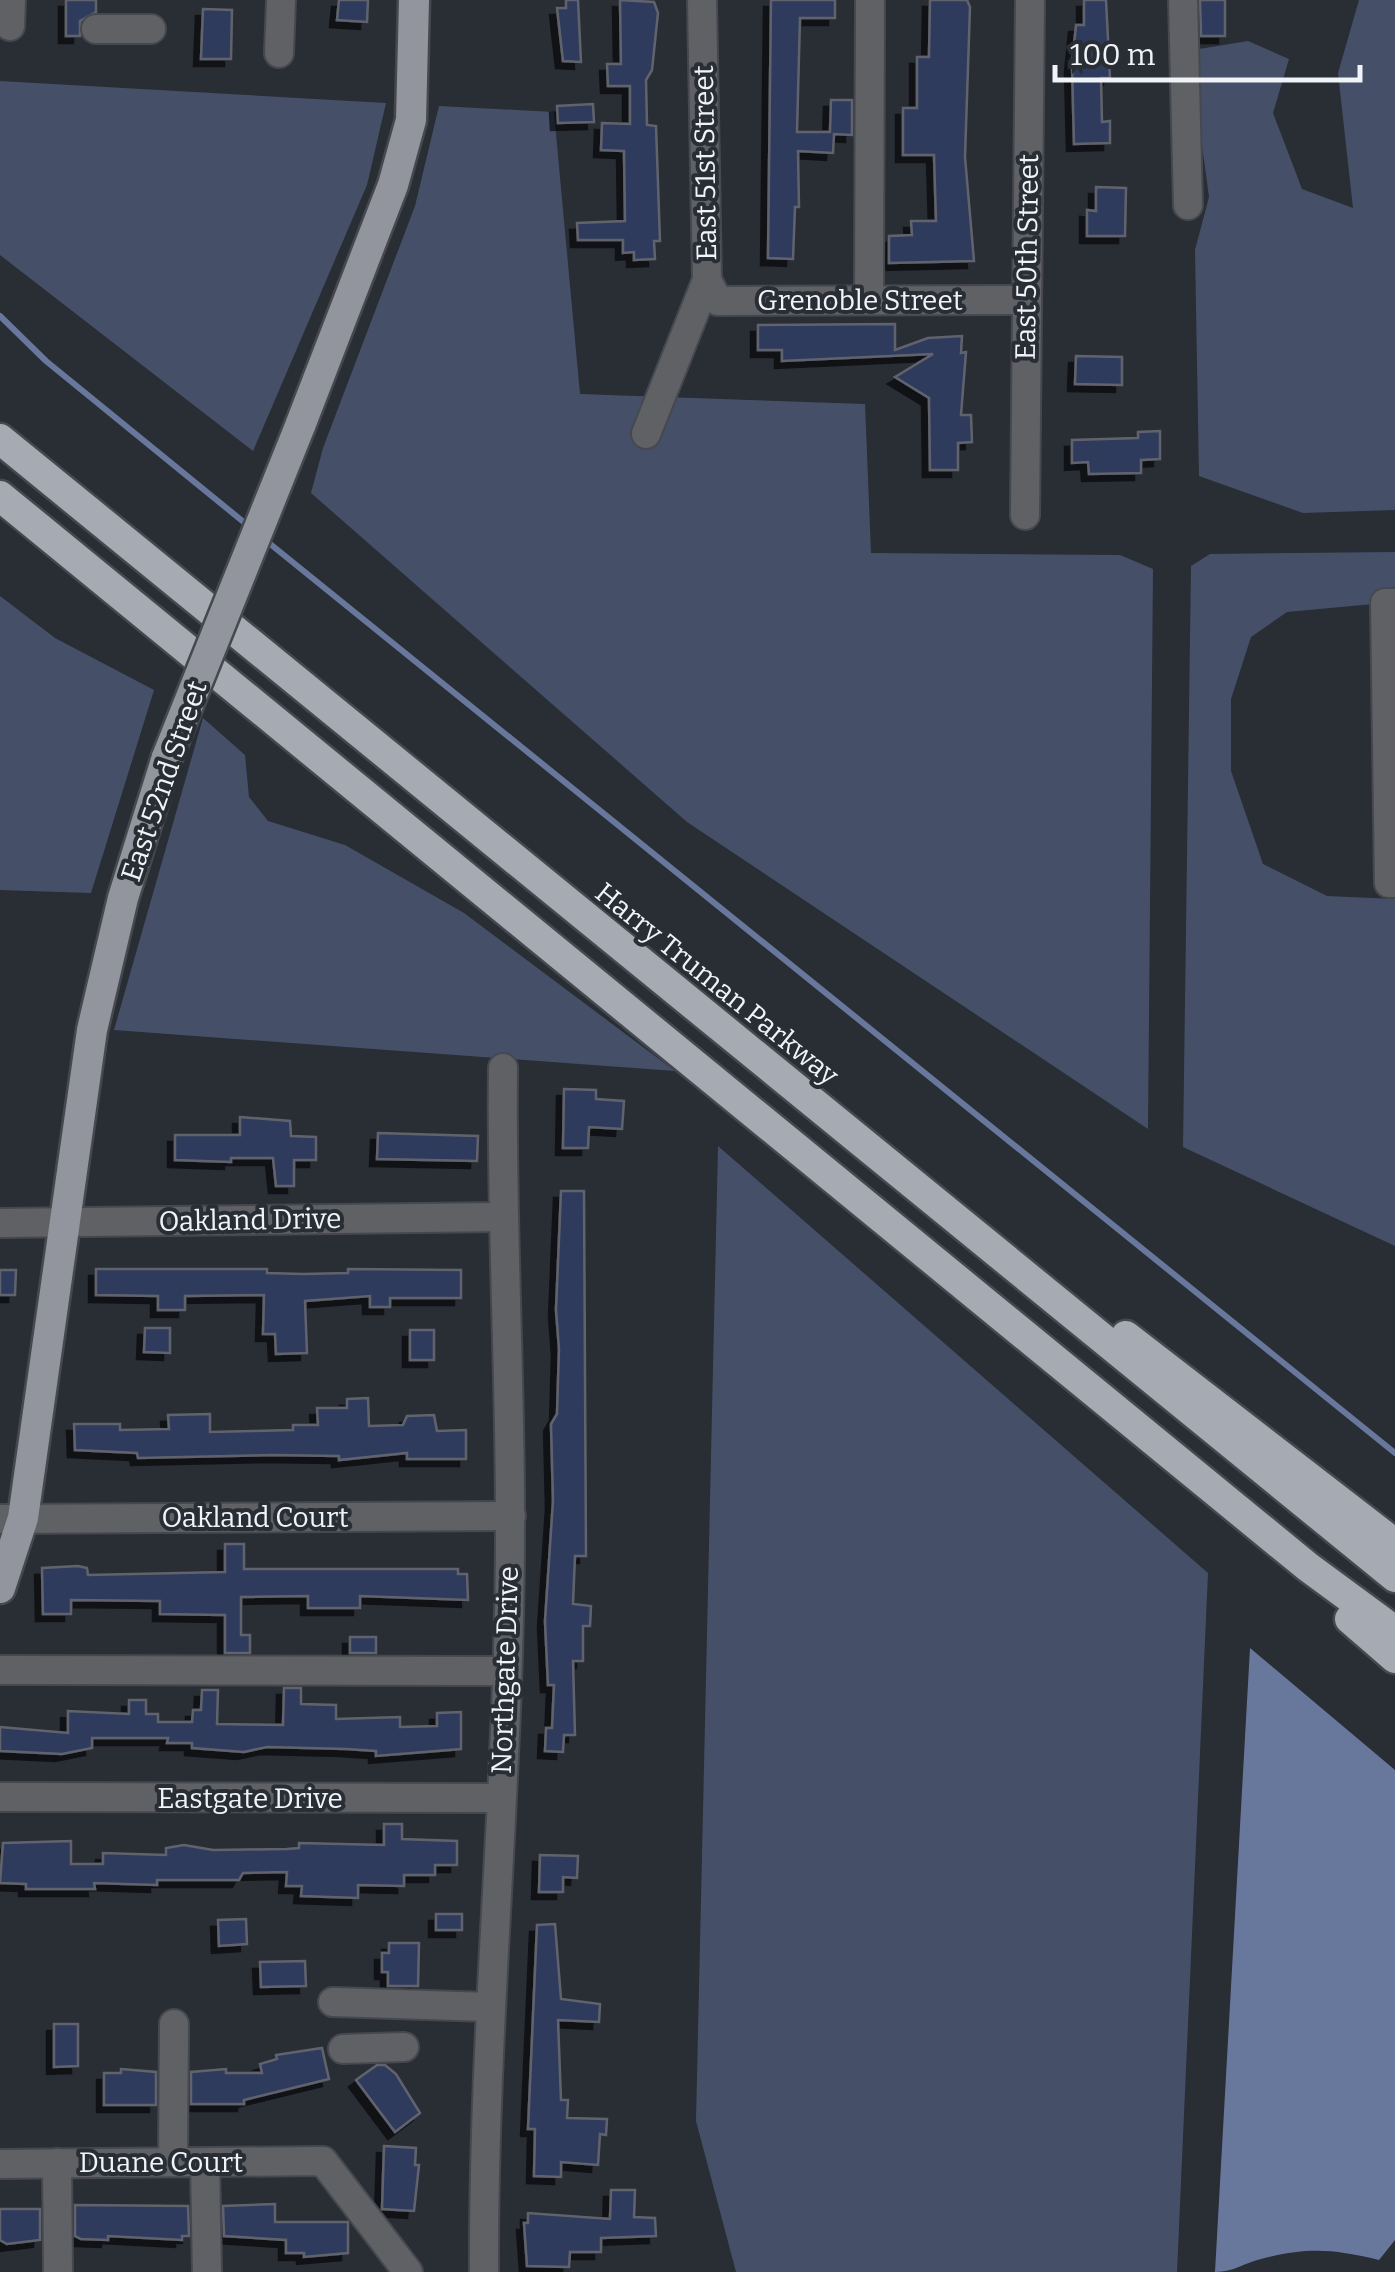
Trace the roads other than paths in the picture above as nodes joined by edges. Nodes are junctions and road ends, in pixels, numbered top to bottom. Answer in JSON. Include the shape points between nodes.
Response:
{"nodes":[{"id":1,"x":152,"y":0,"type":"edge"},
{"id":2,"x":282,"y":0,"type":"edge"},
{"id":3,"x":414,"y":0,"type":"edge"},
{"id":4,"x":702,"y":0,"type":"edge"},
{"id":5,"x":870,"y":0,"type":"edge"},
{"id":6,"x":1030,"y":0,"type":"edge"},
{"id":7,"x":1183,"y":0,"type":"edge"},
{"id":8,"x":96,"y":29,"type":"dead end"},
{"id":9,"x":280,"y":53,"type":"dead end"},
{"id":10,"x":1188,"y":205,"type":"dead end"},
{"id":11,"x":706,"y":280,"type":"junction"},
{"id":12,"x":869,"y":300,"type":"junction"},
{"id":13,"x":1026,"y":300,"type":"junction"},
{"id":14,"x":646,"y":434,"type":"dead end"},
{"id":15,"x":0,"y":439,"type":"edge"},
{"id":16,"x":0,"y":496,"type":"edge"},
{"id":17,"x":1024,"y":514,"type":"dead end"},
{"id":18,"x":1395,"y":603,"type":"edge"},
{"id":19,"x":1395,"y":883,"type":"edge"},
{"id":20,"x":609,"y":937,"type":"junction"},
{"id":21,"x":503,"y":1068,"type":"dead end"},
{"id":22,"x":501,"y":1217,"type":"junction"},
{"id":23,"x":0,"y":1222,"type":"edge"},
{"id":24,"x":64,"y":1222,"type":"junction"},
{"id":25,"x":1186,"y":1467,"type":"junction"},
{"id":26,"x":510,"y":1516,"type":"junction"},
{"id":27,"x":12,"y":1519,"type":"edge"},
{"id":28,"x":1395,"y":1544,"type":"edge"},
{"id":29,"x":1395,"y":1577,"type":"edge"},
{"id":30,"x":0,"y":1588,"type":"edge"},
{"id":31,"x":1395,"y":1631,"type":"edge"},
{"id":32,"x":1395,"y":1658,"type":"edge"},
{"id":33,"x":0,"y":1670,"type":"edge"},
{"id":34,"x":505,"y":1671,"type":"junction"},
{"id":35,"x":0,"y":1798,"type":"edge"},
{"id":36,"x":501,"y":1798,"type":"junction"},
{"id":37,"x":333,"y":2002,"type":"dead end"},
{"id":38,"x":489,"y":2007,"type":"junction"},
{"id":39,"x":174,"y":2024,"type":"dead end"},
{"id":40,"x":404,"y":2048,"type":"dead end"},
{"id":41,"x":343,"y":2049,"type":"dead end"},
{"id":42,"x":174,"y":2162,"type":"junction"},
{"id":43,"x":205,"y":2162,"type":"junction"},
{"id":44,"x":57,"y":2163,"type":"junction"},
{"id":45,"x":0,"y":2164,"type":"edge"},
{"id":46,"x":58,"y":2272,"type":"edge"},
{"id":47,"x":206,"y":2272,"type":"edge"},
{"id":48,"x":408,"y":2272,"type":"edge"},
{"id":49,"x":484,"y":2272,"type":"edge"}],
"edges":[{"from":1,"to":8,"type":"street","via":[[151,32]]},
{"from":2,"to":9,"type":"street"},
{"from":3,"to":24,"type":"main road","name":"East 52nd Street","bridge":true,"via":[[411,120],[393,185],[167,758],[123,898],[92,1030]]},
{"from":4,"to":11,"type":"street","name":"East 51st Street"},
{"from":5,"to":12,"type":"street"},
{"from":6,"to":13,"type":"street","name":"East 50th Street"},
{"from":7,"to":10,"type":"street"},
{"from":11,"to":12,"type":"street","name":"Grenoble Street","via":[[718,300]]},
{"from":11,"to":14,"type":"street","name":"East 51st Street"},
{"from":12,"to":13,"type":"street","name":"Grenoble Street"},
{"from":13,"to":17,"type":"street","name":"East 50th Street"},
{"from":15,"to":20,"type":"highway","name":"Harry Truman Parkway"},
{"from":16,"to":25,"type":"highway"},
{"from":18,"to":19,"type":"street","via":[[1385,602],[1389,883]]},
{"from":20,"to":28,"type":"highway"},
{"from":20,"to":29,"type":"highway","name":"Harry Truman Parkway"},
{"from":21,"to":22,"type":"street","name":"Northgate Drive"},
{"from":22,"to":24,"type":"street","name":"Oakland Drive"},
{"from":22,"to":26,"type":"street","name":"Northgate Drive"},
{"from":23,"to":24,"type":"street","name":"Oakland Drive"},
{"from":24,"to":27,"type":"main road","name":"East 52nd Street"},
{"from":25,"to":31,"type":"highway"},
{"from":25,"to":32,"type":"highway"},
{"from":26,"to":27,"type":"street","name":"Oakland Court"},
{"from":26,"to":34,"type":"street","name":"Northgate Drive"},
{"from":27,"to":30,"type":"main road","name":"East 52nd Street"},
{"from":33,"to":34,"type":"street"},
{"from":34,"to":36,"type":"street","name":"Northgate Drive"},
{"from":35,"to":36,"type":"street","name":"Eastgate Drive"},
{"from":36,"to":38,"type":"street","name":"Northgate Drive"},
{"from":37,"to":38,"type":"street"},
{"from":38,"to":49,"type":"street","name":"Northgate Drive"},
{"from":39,"to":42,"type":"street"},
{"from":40,"to":41,"type":"street"},
{"from":42,"to":43,"type":"street","name":"Duane Court"},
{"from":42,"to":44,"type":"street","name":"Duane Court"},
{"from":43,"to":47,"type":"street"},
{"from":43,"to":48,"type":"street","name":"Duane Court","via":[[322,2161]]},
{"from":44,"to":45,"type":"street","name":"Duane Court"},
{"from":44,"to":46,"type":"street"}]}
